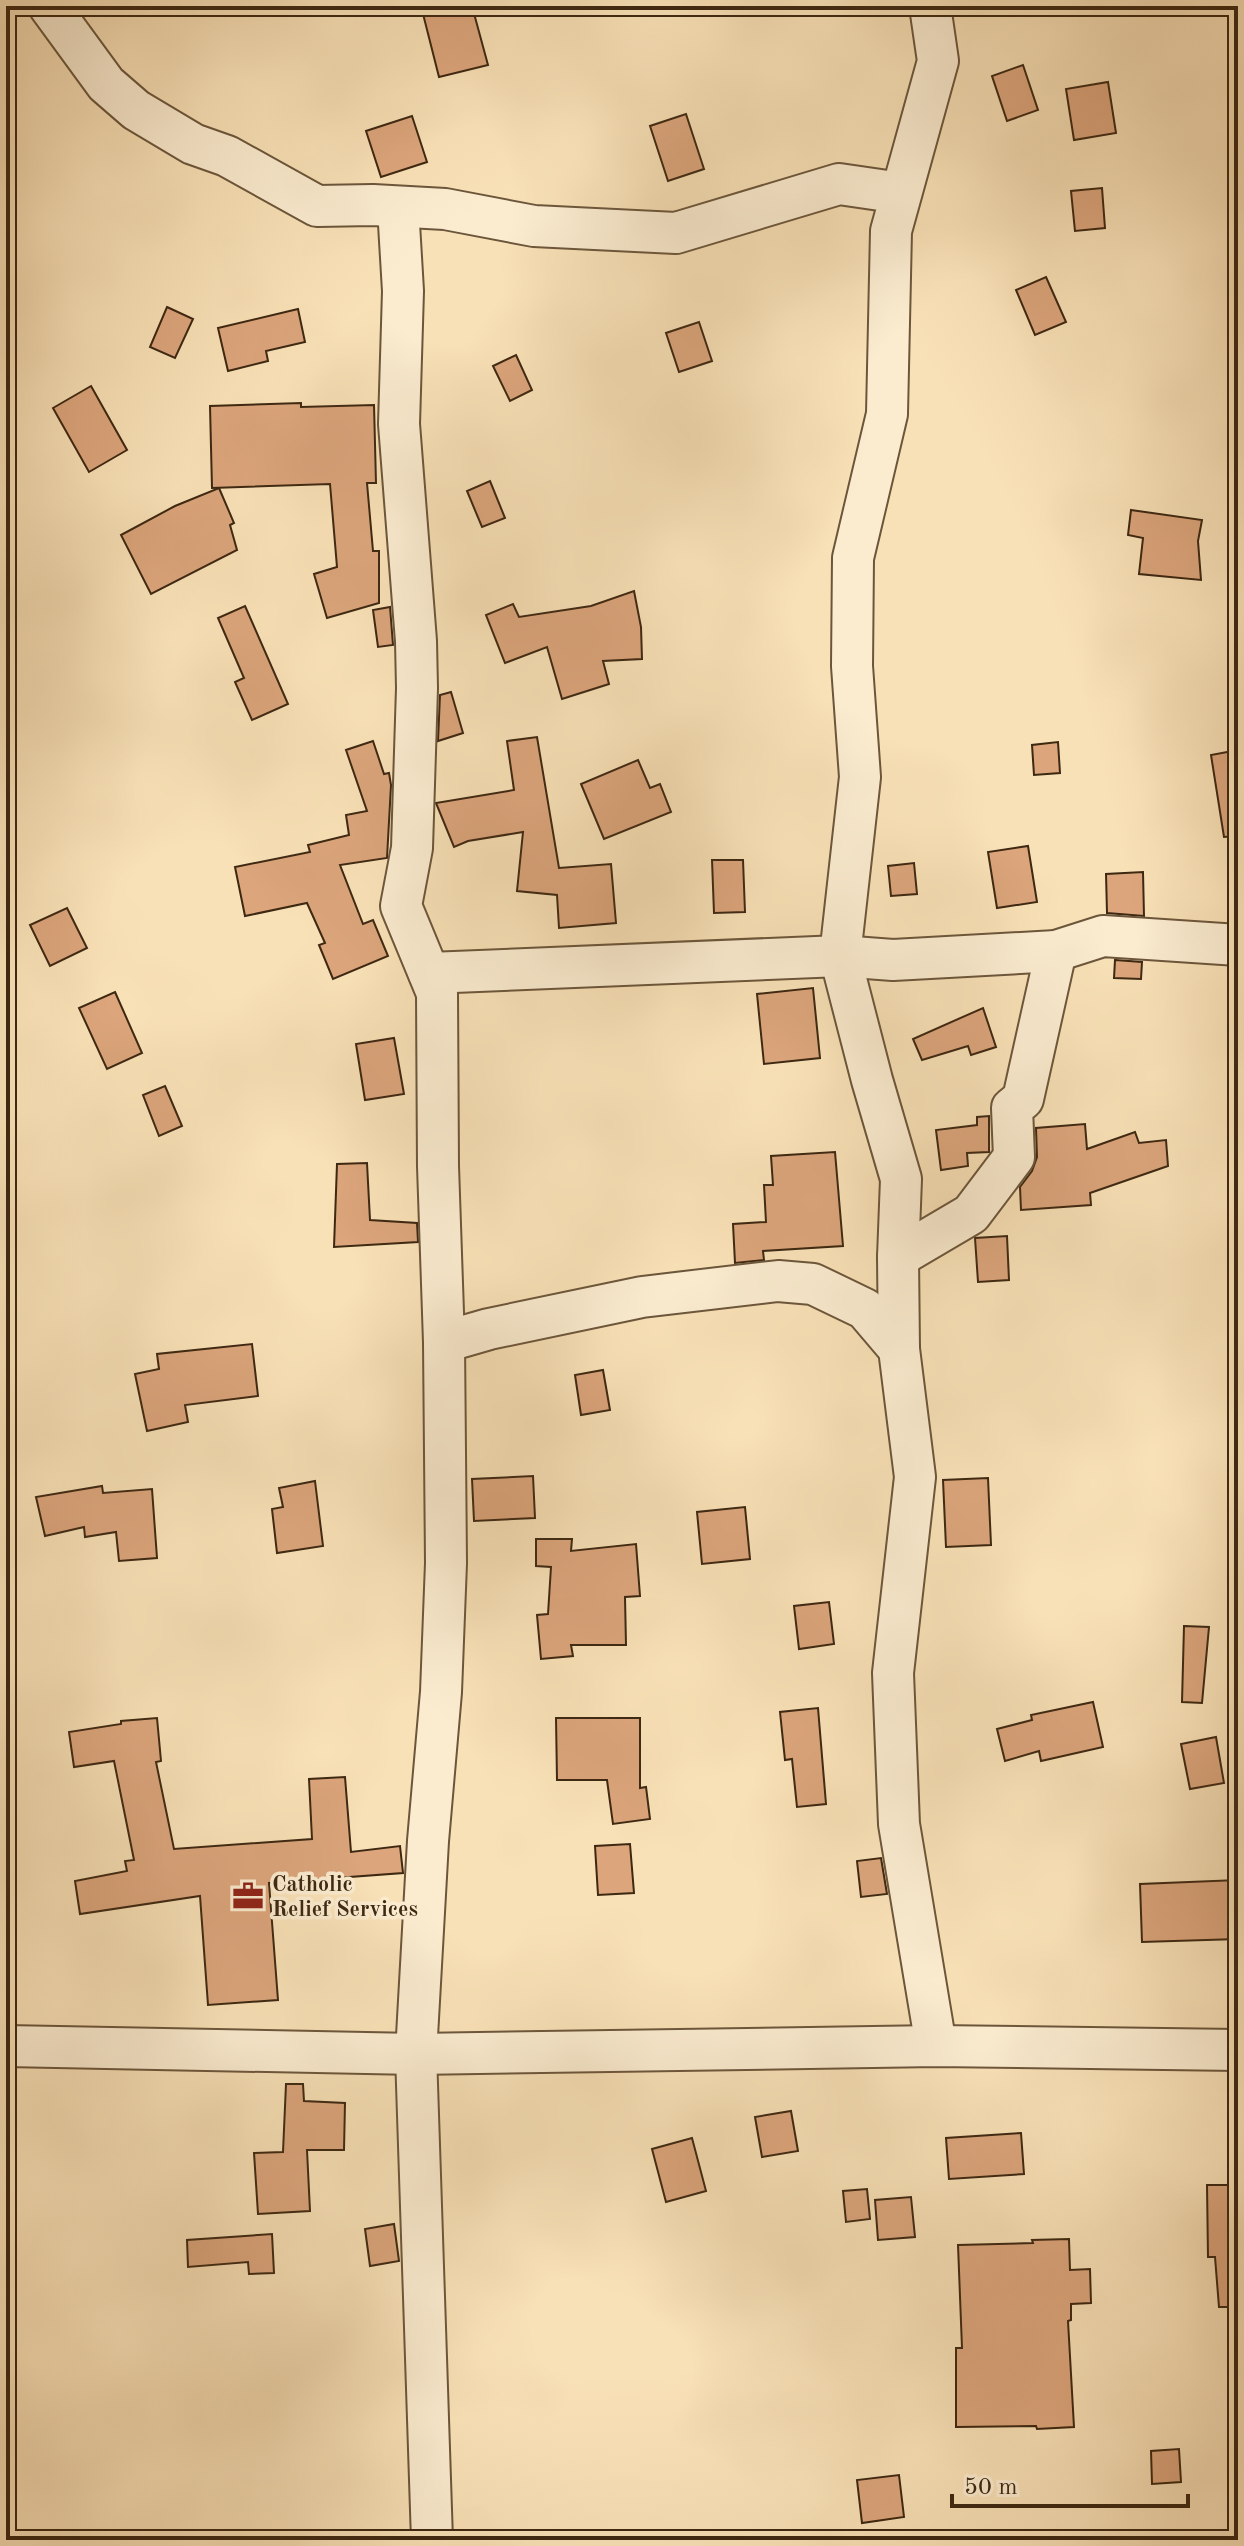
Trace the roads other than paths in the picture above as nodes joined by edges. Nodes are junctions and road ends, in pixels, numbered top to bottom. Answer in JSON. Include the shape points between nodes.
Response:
{"nodes":[{"id":1,"x":49,"y":6,"type":"edge"},
{"id":2,"x":930,"y":6,"type":"edge"},
{"id":3,"x":901,"y":193,"type":"junction"},
{"id":4,"x":398,"y":207,"type":"junction"},
{"id":5,"x":1238,"y":945,"type":"edge"},
{"id":6,"x":1056,"y":951,"type":"junction"},
{"id":7,"x":840,"y":956,"type":"junction"},
{"id":8,"x":429,"y":973,"type":"junction"},
{"id":9,"x":898,"y":1257,"type":"junction"},
{"id":10,"x":444,"y":1342,"type":"junction"},
{"id":11,"x":899,"y":1349,"type":"junction"},
{"id":12,"x":6,"y":2046,"type":"edge"},
{"id":13,"x":936,"y":2046,"type":"junction"},
{"id":14,"x":1238,"y":2050,"type":"edge"},
{"id":15,"x":416,"y":2054,"type":"junction"},
{"id":16,"x":432,"y":2540,"type":"edge"}],
"edges":[{"from":1,"to":4,"type":"street","via":[[106,84],[136,110],[193,144],[227,156],[317,206]]},
{"from":2,"to":3,"type":"street","via":[[938,61]]},
{"from":3,"to":4,"type":"street","via":[[839,184],[676,233],[534,226],[445,209]]},
{"from":3,"to":7,"type":"street","via":[[891,231],[887,414],[853,558],[852,666],[860,777]]},
{"from":4,"to":8,"type":"street","via":[[403,291],[399,424],[417,688],[412,848],[401,906]]},
{"from":5,"to":6,"type":"street","via":[[1103,936]]},
{"from":6,"to":7,"type":"street","via":[[893,960]]},
{"from":6,"to":9,"type":"street","via":[[1023,1099],[1012,1108],[1014,1157],[971,1214]]},
{"from":7,"to":8,"type":"street"},
{"from":7,"to":9,"type":"street","via":[[901,1179]]},
{"from":8,"to":10,"type":"street","via":[[437,993]]},
{"from":9,"to":11,"type":"street"},
{"from":10,"to":11,"type":"street","via":[[642,1297],[778,1281],[813,1284],[865,1309]]},
{"from":10,"to":15,"type":"street","via":[[441,1692]]},
{"from":11,"to":13,"type":"street","via":[[915,1477],[893,1673],[899,1824]]},
{"from":12,"to":15,"type":"street"},
{"from":13,"to":14,"type":"street"},
{"from":13,"to":15,"type":"street"},
{"from":15,"to":16,"type":"street"}]}
